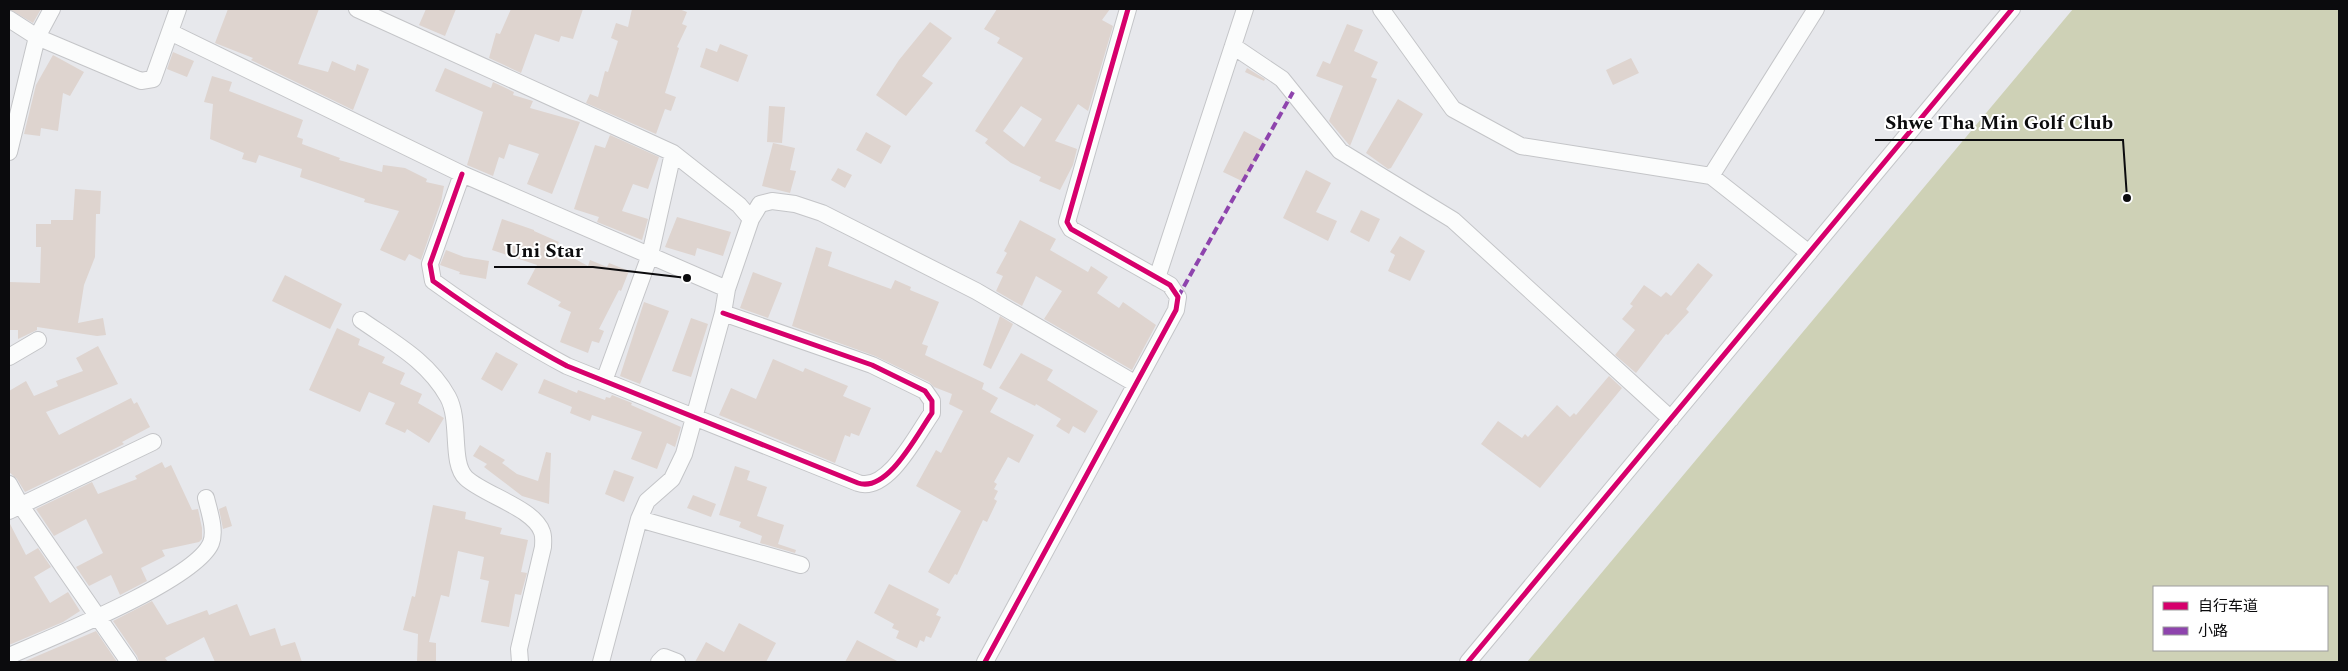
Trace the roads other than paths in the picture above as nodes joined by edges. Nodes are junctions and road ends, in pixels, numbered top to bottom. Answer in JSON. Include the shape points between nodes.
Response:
{"nodes":[{"id":1,"x":52,"y":9,"type":"edge"},
{"id":2,"x":178,"y":9,"type":"edge"},
{"id":3,"x":357,"y":9,"type":"edge"},
{"id":4,"x":1128,"y":9,"type":"edge"},
{"id":5,"x":1245,"y":9,"type":"edge"},
{"id":6,"x":1381,"y":9,"type":"edge"},
{"id":7,"x":1816,"y":9,"type":"edge"},
{"id":8,"x":2012,"y":9,"type":"edge"},
{"id":9,"x":9,"y":19,"type":"edge"},
{"id":10,"x":170,"y":32,"type":"junction"},
{"id":11,"x":37,"y":37,"type":"junction"},
{"id":12,"x":1233,"y":46,"type":"junction"},
{"id":13,"x":9,"y":152,"type":"edge"},
{"id":14,"x":673,"y":153,"type":"junction"},
{"id":15,"x":462,"y":174,"type":"junction"},
{"id":16,"x":1712,"y":176,"type":"junction"},
{"id":17,"x":751,"y":219,"type":"junction"},
{"id":18,"x":1809,"y":253,"type":"junction"},
{"id":19,"x":650,"y":255,"type":"junction"},
{"id":20,"x":1157,"y":278,"type":"junction"},
{"id":21,"x":728,"y":289,"type":"junction"},
{"id":22,"x":723,"y":313,"type":"junction"},
{"id":23,"x":360,"y":320,"type":"dead end"},
{"id":24,"x":38,"y":340,"type":"dead end"},
{"id":25,"x":9,"y":357,"type":"edge"},
{"id":26,"x":604,"y":381,"type":"junction"},
{"id":27,"x":1136,"y":384,"type":"junction"},
{"id":28,"x":694,"y":418,"type":"junction"},
{"id":29,"x":1671,"y":419,"type":"junction"},
{"id":30,"x":153,"y":442,"type":"dead end"},
{"id":31,"x":9,"y":484,"type":"edge"},
{"id":32,"x":206,"y":498,"type":"dead end"},
{"id":33,"x":15,"y":509,"type":"edge"},
{"id":34,"x":639,"y":519,"type":"junction"},
{"id":35,"x":801,"y":566,"type":"dead end"},
{"id":36,"x":97,"y":616,"type":"junction"},
{"id":37,"x":9,"y":656,"type":"edge"},
{"id":38,"x":129,"y":662,"type":"edge"},
{"id":39,"x":520,"y":662,"type":"edge"},
{"id":40,"x":601,"y":662,"type":"edge"},
{"id":41,"x":659,"y":662,"type":"edge"},
{"id":42,"x":678,"y":662,"type":"edge"},
{"id":43,"x":984,"y":662,"type":"edge"},
{"id":44,"x":1468,"y":662,"type":"edge"}],
"edges":[{"from":1,"to":11,"type":"street"},
{"from":2,"to":10,"type":"street"},
{"from":3,"to":14,"type":"street"},
{"from":4,"to":20,"type":"street","via":[[1067,222],[1071,229]]},
{"from":5,"to":12,"type":"street"},
{"from":6,"to":16,"type":"street","via":[[1453,109],[1521,146]]},
{"from":7,"to":16,"type":"street"},
{"from":8,"to":18,"type":"street"},
{"from":9,"to":11,"type":"street"},
{"from":10,"to":11,"type":"street","via":[[153,79],[141,81]]},
{"from":10,"to":15,"type":"street"},
{"from":11,"to":13,"type":"street"},
{"from":12,"to":20,"type":"street"},
{"from":12,"to":29,"type":"street","via":[[1282,79],[1340,151],[1453,220]]},
{"from":14,"to":17,"type":"street"},
{"from":14,"to":19,"type":"street"},
{"from":15,"to":19,"type":"street"},
{"from":15,"to":26,"type":"street","via":[[430,264],[433,281],[536,350]]},
{"from":16,"to":18,"type":"street"},
{"from":17,"to":21,"type":"street"},
{"from":17,"to":27,"type":"street","via":[[760,204],[772,201],[822,213],[976,291]]},
{"from":18,"to":29,"type":"street"},
{"from":19,"to":21,"type":"street"},
{"from":19,"to":26,"type":"street"},
{"from":20,"to":27,"type":"street","via":[[1170,285],[1178,297],[1176,310]]},
{"from":21,"to":22,"type":"street"},
{"from":22,"to":28,"type":"street"},
{"from":22,"to":28,"type":"street","via":[[872,365],[925,392],[932,401],[932,412],[890,474],[866,485]]},
{"from":23,"to":39,"type":"street","via":[[422,362],[449,398],[456,421],[458,465],[465,477],[535,520],[542,533],[543,548],[519,649]]},
{"from":24,"to":25,"type":"street"},
{"from":26,"to":28,"type":"street"},
{"from":27,"to":43,"type":"street"},
{"from":28,"to":34,"type":"street","via":[[684,454],[672,479],[647,500]]},
{"from":29,"to":44,"type":"street"},
{"from":30,"to":33,"type":"street"},
{"from":31,"to":33,"type":"street"},
{"from":32,"to":36,"type":"street","via":[[213,533],[208,550],[199,561],[156,588]]},
{"from":33,"to":36,"type":"street"},
{"from":34,"to":35,"type":"street"},
{"from":34,"to":40,"type":"street"},
{"from":36,"to":37,"type":"street"},
{"from":36,"to":38,"type":"street"},
{"from":41,"to":42,"type":"street","via":[[664,657]]}]}
